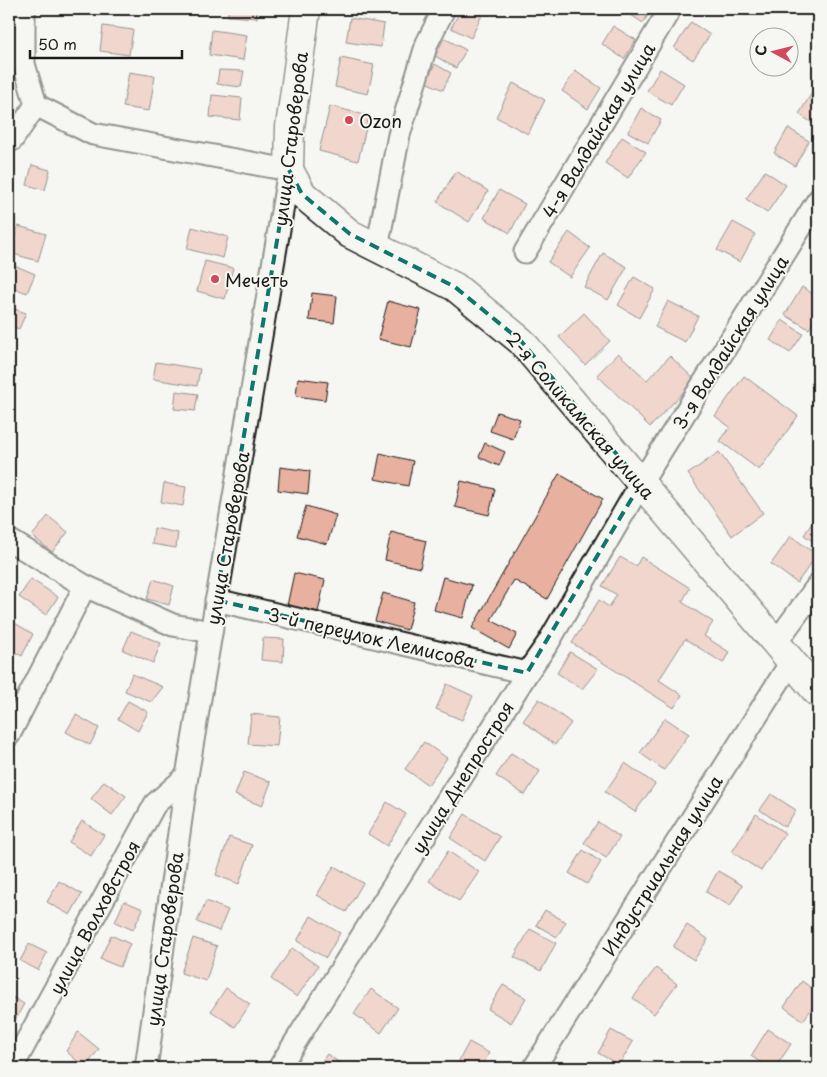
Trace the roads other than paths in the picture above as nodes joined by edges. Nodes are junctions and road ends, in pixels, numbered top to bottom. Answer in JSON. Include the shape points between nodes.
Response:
{"nodes":[{"id":1,"x":24,"y":9,"type":"edge"},
{"id":2,"x":306,"y":9,"type":"edge"},
{"id":3,"x":444,"y":9,"type":"edge"},
{"id":4,"x":670,"y":9,"type":"edge"},
{"id":5,"x":36,"y":105,"type":"junction"},
{"id":6,"x":10,"y":146,"type":"edge"},
{"id":7,"x":290,"y":170,"type":"junction"},
{"id":8,"x":818,"y":200,"type":"edge"},
{"id":9,"x":377,"y":248,"type":"junction"},
{"id":10,"x":525,"y":252,"type":"dead end"},
{"id":11,"x":641,"y":484,"type":"junction"},
{"id":12,"x":9,"y":540,"type":"edge"},
{"id":13,"x":818,"y":585,"type":"edge"},
{"id":14,"x":85,"y":586,"type":"junction"},
{"id":15,"x":216,"y":600,"type":"junction"},
{"id":16,"x":211,"y":632,"type":"junction"},
{"id":17,"x":783,"y":653,"type":"junction"},
{"id":18,"x":527,"y":673,"type":"junction"},
{"id":19,"x":818,"y":693,"type":"edge"},
{"id":20,"x":9,"y":735,"type":"edge"},
{"id":21,"x":187,"y":776,"type":"junction"},
{"id":22,"x":12,"y":1068,"type":"edge"},
{"id":23,"x":146,"y":1068,"type":"edge"},
{"id":24,"x":279,"y":1068,"type":"edge"},
{"id":25,"x":534,"y":1068,"type":"edge"}],
"edges":[{"from":1,"to":5,"type":"street","via":[[24,64]]},
{"from":2,"to":7,"type":"main road","name":"улица Староверова","via":[[290,127]]},
{"from":3,"to":9,"type":"street","via":[[427,43],[399,135]]},
{"from":4,"to":10,"type":"street","name":"4-я Валдайская улица"},
{"from":5,"to":6,"type":"street"},
{"from":5,"to":7,"type":"street","via":[[93,134]]},
{"from":7,"to":9,"type":"main road","name":"2-я Соликамская улица","via":[[302,194],[350,234]]},
{"from":7,"to":15,"type":"street","name":"улица Староверова"},
{"from":8,"to":11,"type":"street","name":"3-я Валдайская улица"},
{"from":9,"to":11,"type":"main road","name":"2-я Соликамская улица","via":[[455,287],[521,341]]},
{"from":11,"to":17,"type":"main road","name":"2-я Соликамская улица"},
{"from":11,"to":18,"type":"street","name":"улица Днепростроя"},
{"from":12,"to":14,"type":"street"},
{"from":13,"to":17,"type":"street","name":"Индустриальная улица"},
{"from":14,"to":16,"type":"street","via":[[173,625]]},
{"from":14,"to":20,"type":"street"},
{"from":15,"to":16,"type":"street","name":"улица Староверова"},
{"from":15,"to":18,"type":"street","name":"3-й переулок Лемисова"},
{"from":16,"to":21,"type":"street","name":"улица Староверова"},
{"from":17,"to":19,"type":"main road","name":"2-я Соликамская улица"},
{"from":17,"to":25,"type":"street","name":"Индустриальная улица"},
{"from":18,"to":24,"type":"street","name":"улица Днепростроя"},
{"from":21,"to":22,"type":"street","name":"улица Волховстроя","via":[[155,804]]},
{"from":21,"to":23,"type":"street","name":"улица Староверова"}]}
